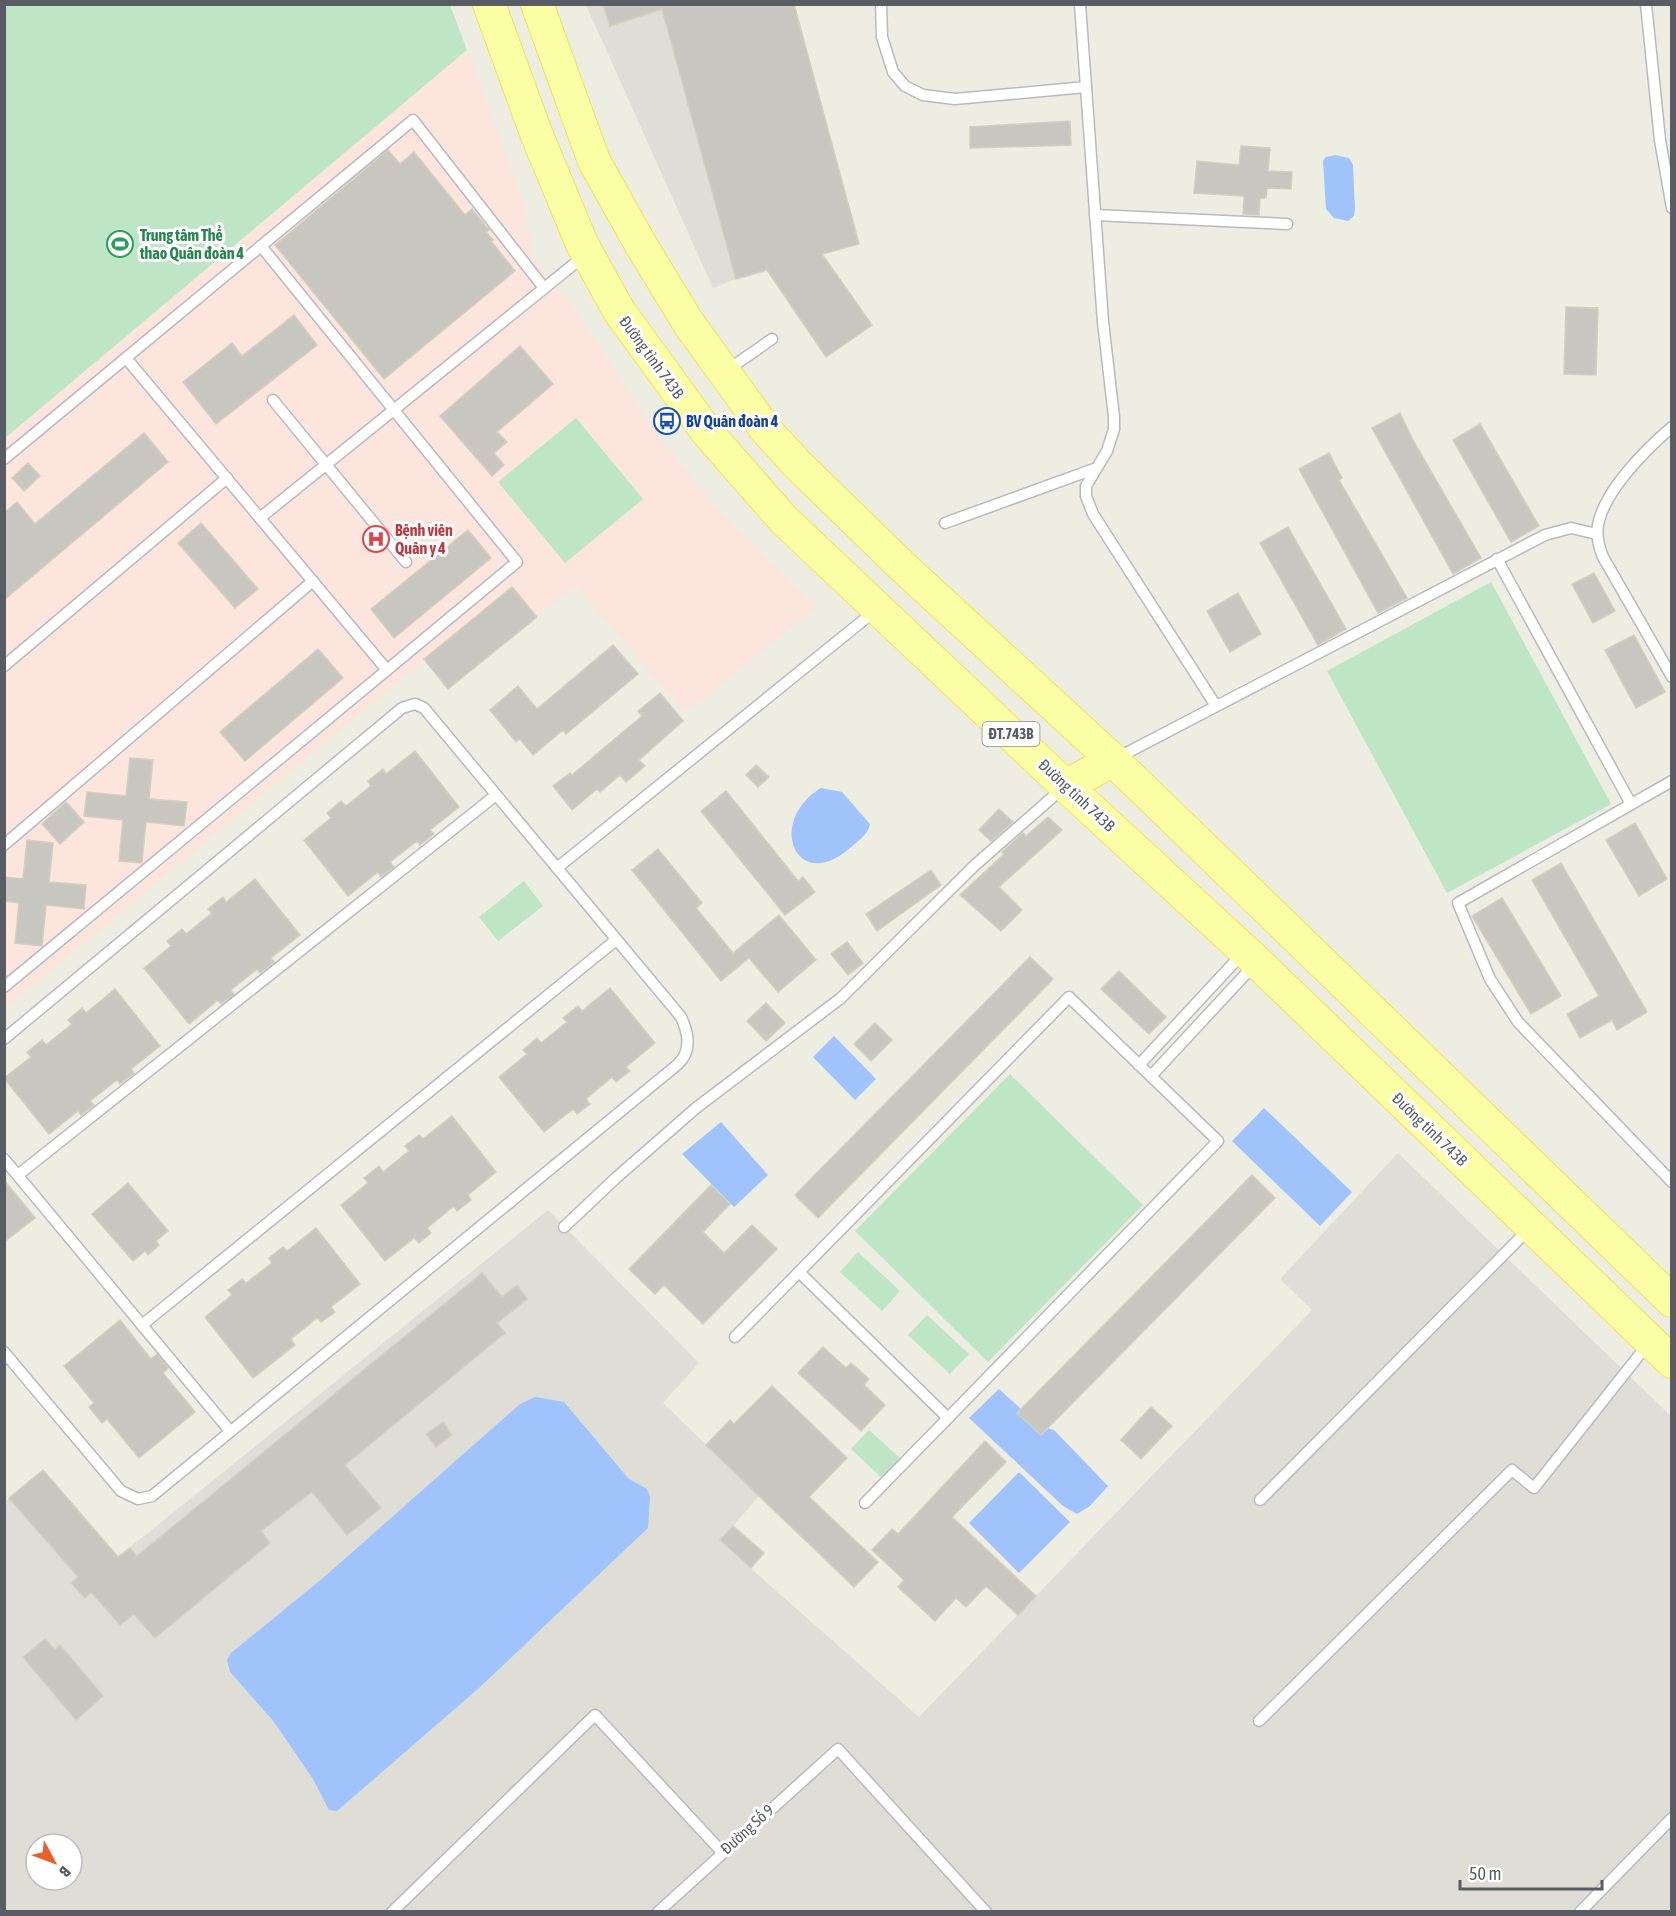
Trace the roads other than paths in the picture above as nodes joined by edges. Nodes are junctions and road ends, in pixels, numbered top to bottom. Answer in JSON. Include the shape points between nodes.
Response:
{"nodes":[{"id":1,"x":489,"y":4,"type":"edge"},
{"id":2,"x":537,"y":4,"type":"edge"},
{"id":3,"x":881,"y":4,"type":"edge"},
{"id":4,"x":1080,"y":4,"type":"edge"},
{"id":5,"x":1646,"y":4,"type":"edge"},
{"id":6,"x":1086,"y":87,"type":"junction"},
{"id":7,"x":1666,"y":139,"type":"edge"},
{"id":8,"x":1671,"y":208,"type":"edge"},
{"id":9,"x":1095,"y":215,"type":"junction"},
{"id":10,"x":1287,"y":224,"type":"dead end"},
{"id":11,"x":261,"y":246,"type":"junction"},
{"id":12,"x":587,"y":254,"type":"junction"},
{"id":13,"x":544,"y":288,"type":"junction"},
{"id":14,"x":772,"y":339,"type":"dead end"},
{"id":15,"x":126,"y":358,"type":"junction"},
{"id":16,"x":724,"y":372,"type":"junction"},
{"id":17,"x":273,"y":400,"type":"dead end"},
{"id":18,"x":393,"y":410,"type":"junction"},
{"id":19,"x":1671,"y":428,"type":"edge"},
{"id":20,"x":4,"y":459,"type":"edge"},
{"id":21,"x":326,"y":465,"type":"junction"},
{"id":22,"x":1095,"y":468,"type":"junction"},
{"id":23,"x":227,"y":478,"type":"junction"},
{"id":24,"x":260,"y":518,"type":"junction"},
{"id":25,"x":945,"y":524,"type":"dead end"},
{"id":26,"x":1598,"y":534,"type":"junction"},
{"id":27,"x":1497,"y":560,"type":"junction"},
{"id":28,"x":406,"y":562,"type":"dead end"},
{"id":29,"x":313,"y":581,"type":"junction"},
{"id":30,"x":879,"y":608,"type":"junction"},
{"id":31,"x":4,"y":666,"type":"edge"},
{"id":32,"x":387,"y":670,"type":"junction"},
{"id":33,"x":1671,"y":676,"type":"edge"},
{"id":34,"x":1216,"y":706,"type":"junction"},
{"id":35,"x":1113,"y":760,"type":"junction"},
{"id":36,"x":1671,"y":781,"type":"edge"},
{"id":37,"x":1066,"y":786,"type":"junction"},
{"id":38,"x":496,"y":795,"type":"junction"},
{"id":39,"x":1631,"y":804,"type":"junction"},
{"id":40,"x":4,"y":845,"type":"edge"},
{"id":41,"x":557,"y":868,"type":"junction"},
{"id":42,"x":616,"y":940,"type":"junction"},
{"id":43,"x":1251,"y":956,"type":"junction"},
{"id":44,"x":4,"y":987,"type":"edge"},
{"id":45,"x":4,"y":1039,"type":"edge"},
{"id":46,"x":1139,"y":1065,"type":"junction"},
{"id":47,"x":1151,"y":1076,"type":"junction"},
{"id":48,"x":4,"y":1159,"type":"edge"},
{"id":49,"x":18,"y":1175,"type":"junction"},
{"id":50,"x":1671,"y":1182,"type":"edge"},
{"id":51,"x":564,"y":1227,"type":"dead end"},
{"id":52,"x":1532,"y":1227,"type":"junction"},
{"id":53,"x":799,"y":1272,"type":"junction"},
{"id":54,"x":1671,"y":1301,"type":"edge"},
{"id":55,"x":142,"y":1325,"type":"junction"},
{"id":56,"x":735,"y":1337,"type":"dead end"},
{"id":57,"x":4,"y":1352,"type":"edge"},
{"id":58,"x":1661,"y":1352,"type":"edge"},
{"id":59,"x":948,"y":1418,"type":"junction"},
{"id":60,"x":230,"y":1431,"type":"junction"},
{"id":61,"x":1260,"y":1500,"type":"dead end"},
{"id":62,"x":865,"y":1503,"type":"dead end"},
{"id":63,"x":1259,"y":1720,"type":"dead end"},
{"id":64,"x":1671,"y":1818,"type":"edge"},
{"id":65,"x":722,"y":1852,"type":"junction"},
{"id":66,"x":392,"y":1911,"type":"edge"},
{"id":67,"x":658,"y":1911,"type":"edge"},
{"id":68,"x":986,"y":1911,"type":"edge"},
{"id":69,"x":1580,"y":1911,"type":"edge"}],
"edges":[{"from":1,"to":12,"type":"main road","name":"Đường tỉnh 743B","number":"ĐT.743B","via":[[536,133]]},
{"from":2,"to":16,"type":"main road","number":"ĐT.743B","via":[[594,161],[689,324]]},
{"from":3,"to":6,"type":"lane","via":[[882,36],[893,72],[905,86],[923,96],[955,99]]},
{"from":4,"to":6,"type":"lane"},
{"from":5,"to":7,"type":"lane"},
{"from":6,"to":9,"type":"lane"},
{"from":7,"to":8,"type":"lane"},
{"from":9,"to":10,"type":"lane"},
{"from":9,"to":22,"type":"lane","via":[[1114,417],[1111,441]]},
{"from":11,"to":13,"type":"lane","via":[[413,120]]},
{"from":11,"to":15,"type":"lane"},
{"from":11,"to":18,"type":"lane"},
{"from":12,"to":13,"type":"lane"},
{"from":12,"to":30,"type":"main road","name":"Đường tỉnh 743B","number":"ĐT.743B","via":[[619,311],[707,432],[783,519]]},
{"from":13,"to":18,"type":"lane"},
{"from":14,"to":16,"type":"lane"},
{"from":15,"to":20,"type":"lane"},
{"from":15,"to":23,"type":"lane"},
{"from":16,"to":35,"type":"main road","number":"ĐT.743B","via":[[766,430],[797,464]]},
{"from":17,"to":21,"type":"lane"},
{"from":18,"to":21,"type":"lane"},
{"from":18,"to":32,"type":"lane","via":[[517,562]]},
{"from":19,"to":26,"type":"lane","via":[[1612,494]]},
{"from":21,"to":24,"type":"lane"},
{"from":21,"to":28,"type":"lane"},
{"from":22,"to":25,"type":"lane"},
{"from":22,"to":34,"type":"lane","via":[[1086,486],[1088,505]]},
{"from":23,"to":24,"type":"lane"},
{"from":23,"to":31,"type":"lane"},
{"from":24,"to":29,"type":"lane"},
{"from":26,"to":27,"type":"lane","via":[[1580,528],[1555,531]]},
{"from":26,"to":33,"type":"lane","via":[[1603,557]]},
{"from":27,"to":34,"type":"lane"},
{"from":27,"to":39,"type":"lane"},
{"from":29,"to":32,"type":"lane"},
{"from":29,"to":40,"type":"lane"},
{"from":30,"to":37,"type":"main road","name":"Đường tỉnh 743B","number":"ĐT.743B"},
{"from":30,"to":41,"type":"lane"},
{"from":32,"to":44,"type":"lane"},
{"from":34,"to":35,"type":"lane"},
{"from":35,"to":37,"type":"main road"},
{"from":35,"to":54,"type":"main road","number":"ĐT.743B"},
{"from":36,"to":39,"type":"lane"},
{"from":37,"to":43,"type":"main road","name":"Đường tỉnh 743B","number":"ĐT.743B"},
{"from":37,"to":51,"type":"lane","via":[[974,866],[841,998],[696,1108]]},
{"from":38,"to":41,"type":"lane"},
{"from":38,"to":45,"type":"lane","via":[[424,708],[406,705]]},
{"from":38,"to":49,"type":"lane"},
{"from":39,"to":50,"type":"lane","via":[[1458,903],[1490,979],[1518,1022]]},
{"from":41,"to":42,"type":"lane"},
{"from":42,"to":55,"type":"lane"},
{"from":42,"to":60,"type":"lane","via":[[681,1017],[688,1042],[682,1060]]},
{"from":43,"to":46,"type":"lane"},
{"from":43,"to":47,"type":"lane"},
{"from":43,"to":52,"type":"main road","name":"Đường tỉnh 743B","number":"ĐT.743B"},
{"from":46,"to":47,"type":"lane"},
{"from":46,"to":53,"type":"lane","via":[[1070,997]]},
{"from":47,"to":59,"type":"lane","via":[[1218,1141]]},
{"from":48,"to":49,"type":"lane"},
{"from":49,"to":55,"type":"lane"},
{"from":52,"to":58,"type":"main road","name":"Đường tỉnh 743B","number":"ĐT.743B"},
{"from":52,"to":61,"type":"lane"},
{"from":53,"to":56,"type":"lane"},
{"from":53,"to":59,"type":"lane"},
{"from":55,"to":60,"type":"lane"},
{"from":57,"to":60,"type":"lane","via":[[121,1491],[132,1498],[152,1496]]},
{"from":58,"to":63,"type":"lane","via":[[1534,1488],[1512,1470]]},
{"from":59,"to":62,"type":"lane"},
{"from":64,"to":69,"type":"lane"},
{"from":65,"to":66,"type":"lane","via":[[596,1715]]},
{"from":65,"to":67,"type":"lane","name":"Đường Số 9"},
{"from":65,"to":68,"type":"lane","name":"Đường Số 9","via":[[838,1749]]}]}
